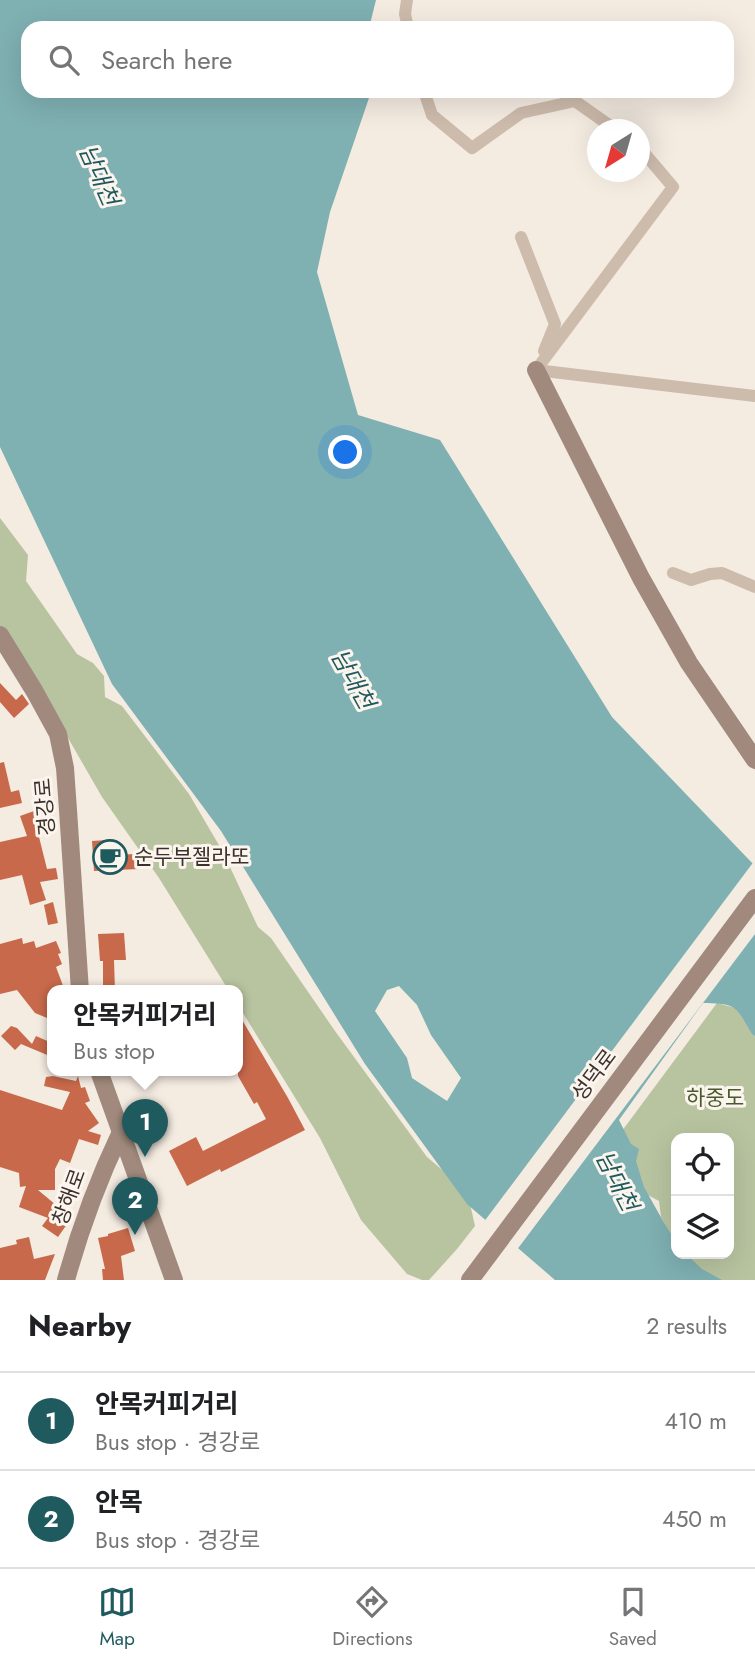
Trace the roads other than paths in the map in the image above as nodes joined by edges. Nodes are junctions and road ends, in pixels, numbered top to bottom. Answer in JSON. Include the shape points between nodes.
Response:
{"nodes":[{"id":1,"x":407,"y":0,"type":"edge"},
{"id":2,"x":406,"y":21,"type":"edge"},
{"id":3,"x":426,"y":98,"type":"edge"},
{"id":4,"x":600,"y":119,"type":"edge"},
{"id":5,"x":650,"y":161,"type":"edge"},
{"id":6,"x":521,"y":237,"type":"dead end"},
{"id":7,"x":536,"y":370,"type":"junction"},
{"id":8,"x":755,"y":396,"type":"edge"},
{"id":9,"x":673,"y":573,"type":"dead end"},
{"id":10,"x":755,"y":587,"type":"edge"},
{"id":11,"x":0,"y":635,"type":"edge"},
{"id":12,"x":755,"y":760,"type":"edge"},
{"id":13,"x":755,"y":898,"type":"edge"},
{"id":14,"x":80,"y":985,"type":"edge"},
{"id":15,"x":101,"y":1076,"type":"edge"},
{"id":16,"x":121,"y":1132,"type":"junction"},
{"id":17,"x":66,"y":1280,"type":"edge"},
{"id":18,"x":174,"y":1280,"type":"edge"},
{"id":19,"x":470,"y":1280,"type":"edge"}],
"edges":[{"from":1,"to":2,"type":"street"},
{"from":3,"to":4,"type":"street","via":[[432,115],[472,149],[521,113],[575,101]]},
{"from":5,"to":7,"type":"street","via":[[673,187]]},
{"from":6,"to":7,"type":"street","via":[[555,324]]},
{"from":7,"to":8,"type":"street"},
{"from":7,"to":12,"type":"street","via":[[641,578],[690,663]]},
{"from":9,"to":10,"type":"street","via":[[691,580],[722,573]]},
{"from":11,"to":14,"type":"street","name":"경강로","via":[[58,734],[65,768]]},
{"from":13,"to":19,"type":"street","name":"성덕로"},
{"from":15,"to":16,"type":"street"},
{"from":16,"to":17,"type":"street","name":"창해로","via":[[102,1171]]},
{"from":16,"to":18,"type":"street"}]}
